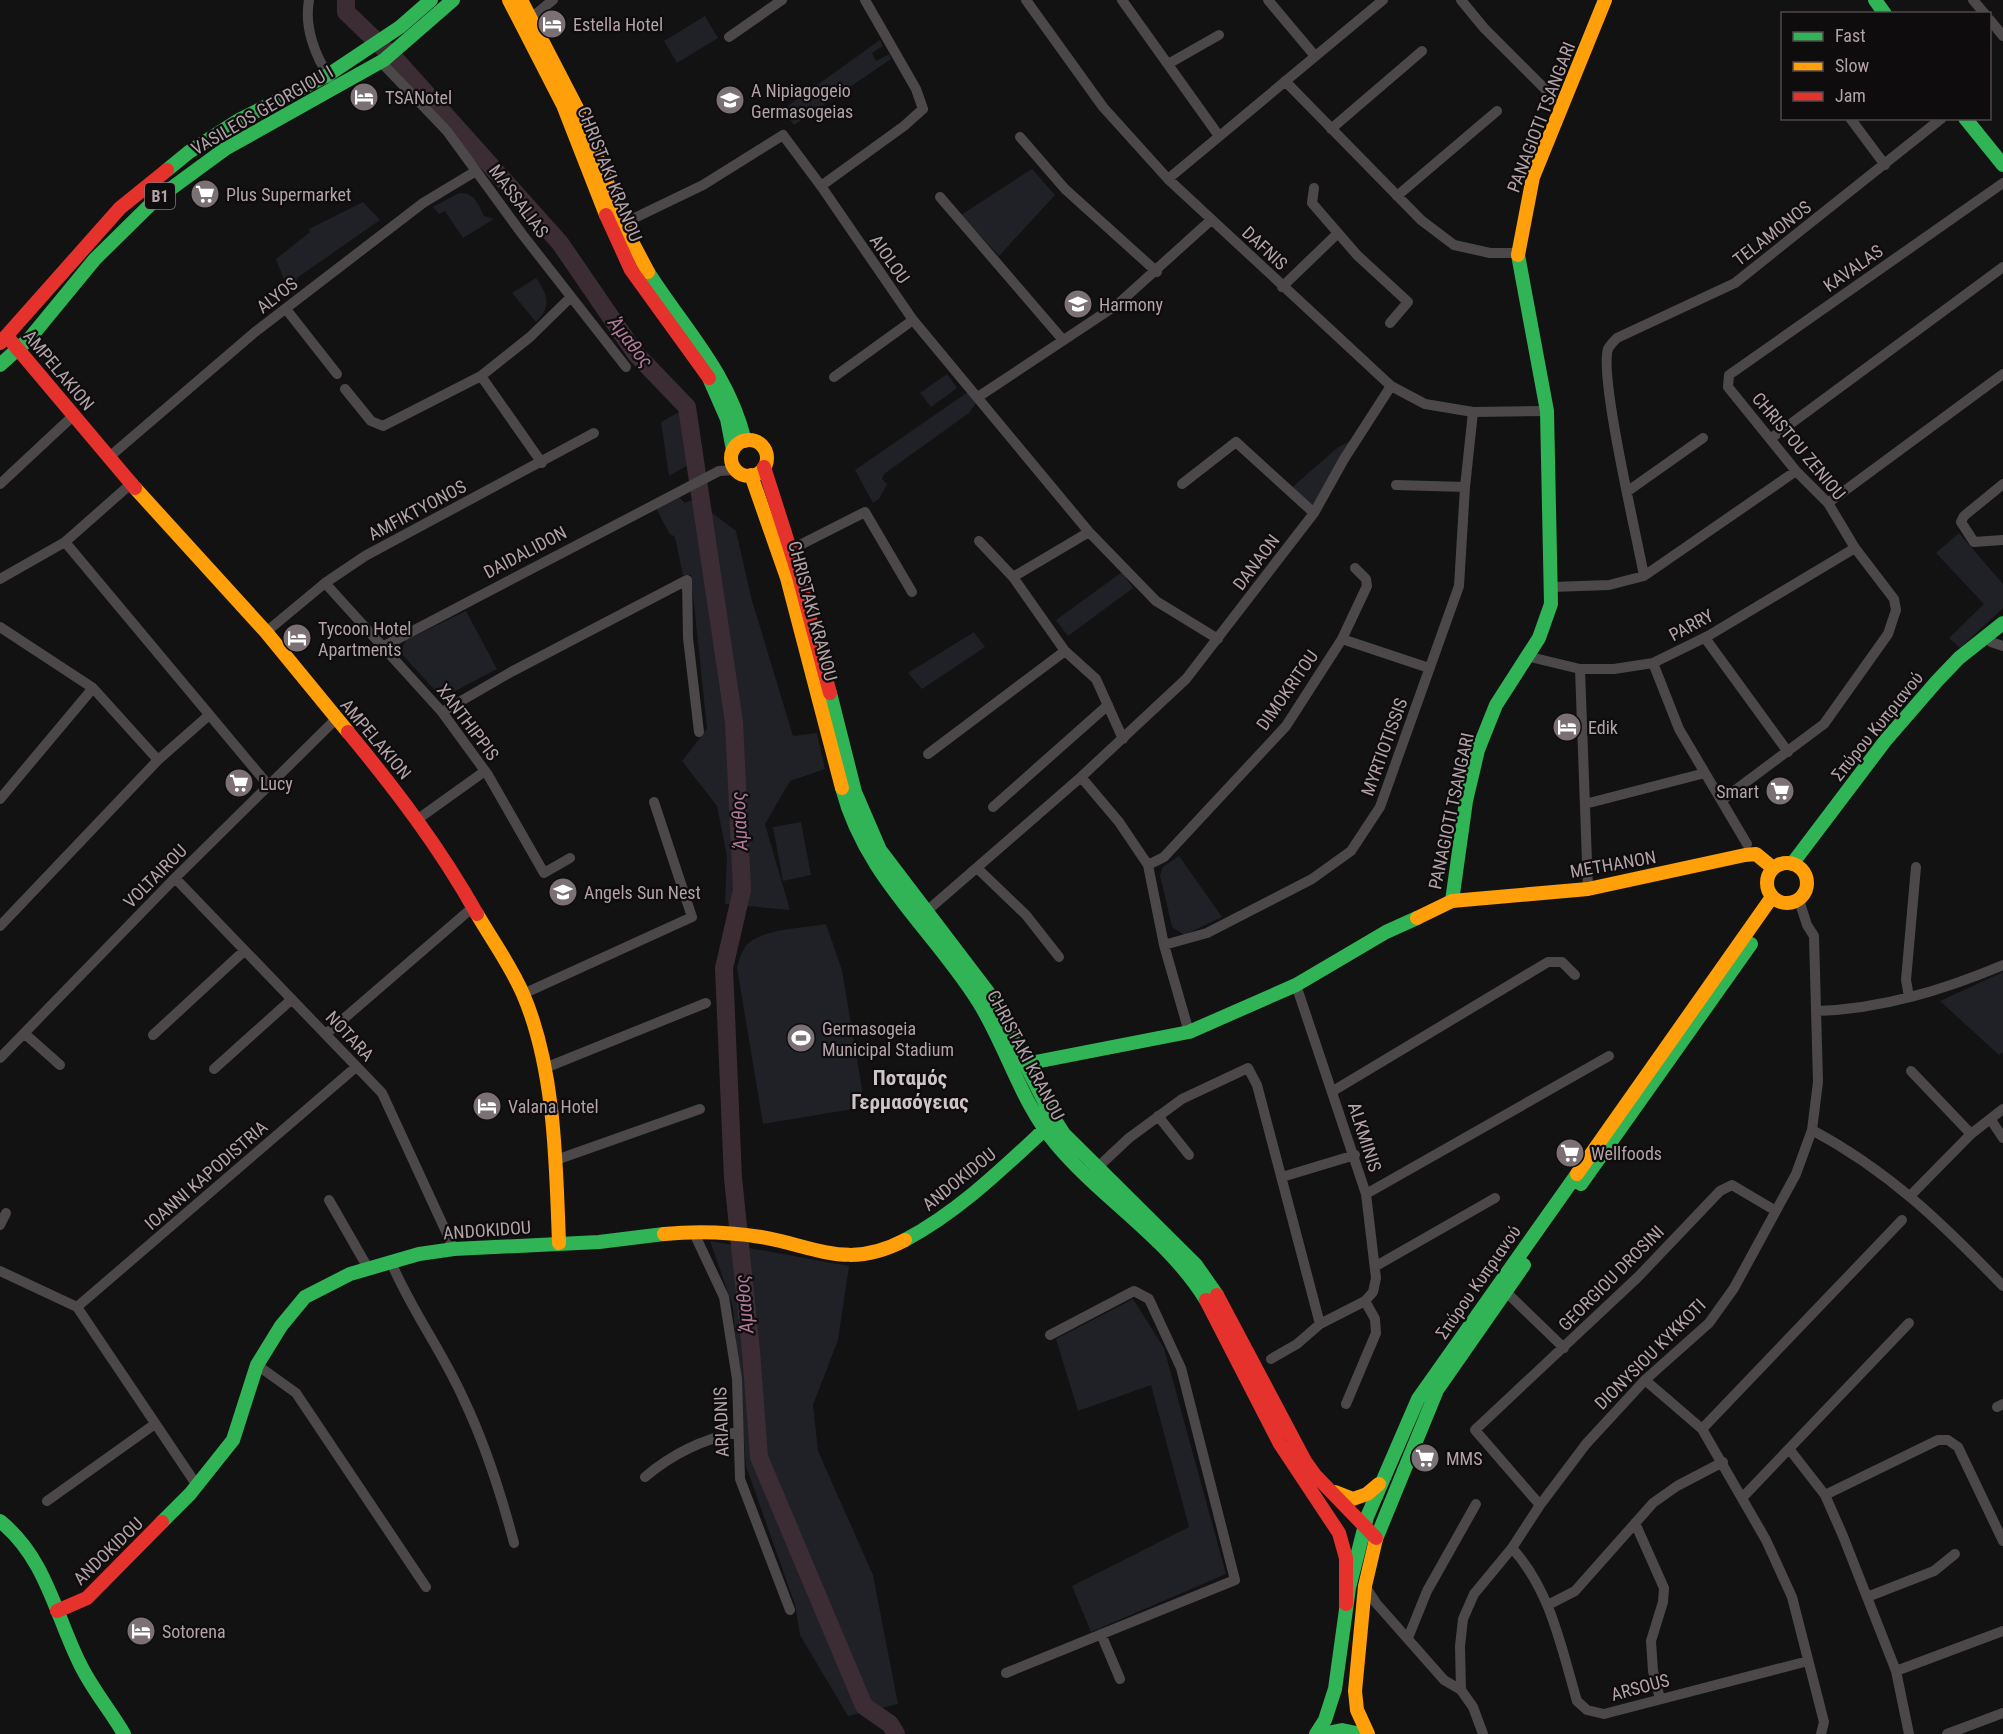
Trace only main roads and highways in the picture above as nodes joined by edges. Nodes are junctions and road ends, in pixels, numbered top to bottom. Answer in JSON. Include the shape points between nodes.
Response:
{"nodes":[{"id":1,"x":430,"y":0,"type":"edge"},
{"id":2,"x":453,"y":0,"type":"edge"},
{"id":3,"x":509,"y":0,"type":"edge"},
{"id":4,"x":521,"y":0,"type":"edge"},
{"id":5,"x":1605,"y":0,"type":"edge"},
{"id":6,"x":1967,"y":120,"type":"edge"},
{"id":7,"x":2003,"y":165,"type":"edge"},
{"id":8,"x":3,"y":340,"type":"edge"},
{"id":9,"x":17,"y":347,"type":"junction"},
{"id":10,"x":0,"y":365,"type":"edge"},
{"id":11,"x":745,"y":441,"type":"junction"},
{"id":12,"x":732,"y":452,"type":"junction"},
{"id":13,"x":764,"y":467,"type":"junction"},
{"id":14,"x":751,"y":475,"type":"junction"},
{"id":15,"x":2003,"y":623,"type":"edge"},
{"id":16,"x":2003,"y":632,"type":"edge"},
{"id":17,"x":1997,"y":644,"type":"edge"},
{"id":18,"x":1797,"y":866,"type":"junction"},
{"id":19,"x":1773,"y":868,"type":"junction"},
{"id":20,"x":1776,"y":900,"type":"junction"},
{"id":21,"x":1452,"y":901,"type":"junction"},
{"id":22,"x":1025,"y":1064,"type":"junction"},
{"id":23,"x":1045,"y":1129,"type":"junction"},
{"id":24,"x":559,"y":1243,"type":"junction"},
{"id":25,"x":1379,"y":1484,"type":"junction"},
{"id":26,"x":1329,"y":1490,"type":"junction"},
{"id":27,"x":0,"y":1521,"type":"edge"},
{"id":28,"x":1365,"y":1526,"type":"junction"},
{"id":29,"x":1376,"y":1538,"type":"junction"},
{"id":30,"x":1346,"y":1604,"type":"junction"},
{"id":31,"x":57,"y":1611,"type":"junction"},
{"id":32,"x":124,"y":1734,"type":"edge"},
{"id":33,"x":1316,"y":1734,"type":"edge"},
{"id":34,"x":1322,"y":1734,"type":"edge"},
{"id":35,"x":1361,"y":1734,"type":"edge"},
{"id":36,"x":1368,"y":1734,"type":"edge"}],
"edges":[{"from":1,"to":8,"type":"main road","name":"VASILEOS GEORGIOU I","number":"B1","via":[[370,48],[328,75],[239,120],[145,187],[69,261]]},
{"from":2,"to":9,"type":"main road","name":"VASILEOS GEORGIOU I","number":"B1","via":[[382,60],[217,154],[154,201],[95,259],[30,338]]},
{"from":3,"to":12,"type":"main road","name":"CHRISTAKI KRANOU","via":[[564,105],[631,270],[708,376],[727,419]]},
{"from":4,"to":11,"type":"main road","name":"CHRISTAKI KRANOU","via":[[574,100],[642,262],[718,369],[738,412]]},
{"from":5,"to":21,"type":"main road","name":"PANAGIOTI TSANGARI","via":[[1533,177],[1518,253],[1547,411],[1550,612],[1496,705],[1479,746]]},
{"from":6,"to":7,"type":"main road"},
{"from":8,"to":9,"type":"main road","name":"AMPELAKION"},
{"from":9,"to":10,"type":"main road","name":"VASILEOS GEORGIOU I","number":"B1"},
{"from":9,"to":24,"type":"main road","name":"AMPELAKION","via":[[108,458],[266,633],[418,819],[448,862],[523,994],[545,1068]]},
{"from":11,"to":12,"type":"main road"},
{"from":11,"to":13,"type":"main road","via":[[755,441],[763,448]]},
{"from":12,"to":14,"type":"main road","via":[[735,470]]},
{"from":13,"to":14,"type":"main road"},
{"from":13,"to":22,"type":"main road","name":"CHRISTAKI KRANOU","via":[[792,549],[862,815],[880,850],[991,996]]},
{"from":14,"to":23,"type":"main road","name":"CHRISTAKI KRANOU","via":[[787,578],[858,837],[882,876],[980,1002],[1011,1070]]},
{"from":15,"to":18,"type":"main road","name":"Σπύρου Κυπριανού","via":[[1959,658],[1885,741]]},
{"from":16,"to":17,"type":"main road","name":"Σπύρου Κυπριανού"},
{"from":17,"to":18,"type":"main road","name":"Σπύρου Κυπριανού","via":[[1941,686]]},
{"from":18,"to":19,"type":"main road","via":[[1785,863]]},
{"from":18,"to":20,"type":"main road","via":[[1808,883],[1804,896],[1799,900]]},
{"from":19,"to":20,"type":"main road","via":[[1767,881]]},
{"from":19,"to":21,"type":"main road","name":"METHANON","via":[[1756,854],[1745,855],[1588,889]]},
{"from":20,"to":25,"type":"main road","name":"Σπύρου Κυπριανού","via":[[1425,1387]]},
{"from":20,"to":29,"type":"main road","name":"Σπύρου Κυπριανού","via":[[1437,1390]]},
{"from":21,"to":22,"type":"main road","name":"PANAGIOTI TSANGARI","via":[[1386,932],[1296,985],[1189,1032]]},
{"from":22,"to":26,"type":"main road","name":"CHRISTAKI KRANOU","via":[[1064,1134],[1181,1248],[1209,1282],[1305,1461]]},
{"from":23,"to":24,"type":"main road","name":"ANDOKIDOU","via":[[958,1206],[890,1248],[836,1256],[761,1237],[693,1231]]},
{"from":23,"to":30,"type":"main road","name":"CHRISTAKI KRANOU","via":[[1172,1256],[1209,1304],[1294,1468],[1337,1528],[1344,1545]]},
{"from":24,"to":31,"type":"main road","name":"ANDOKIDOU","via":[[418,1254],[350,1274],[305,1297],[257,1365],[233,1440],[149,1539],[87,1598]]},
{"from":25,"to":26,"type":"main road","via":[[1353,1499]]},
{"from":25,"to":28,"type":"main road","name":"Σπύρου Κυπριανού"},
{"from":26,"to":28,"type":"main road","name":"CHRISTAKI KRANOU"},
{"from":27,"to":31,"type":"main road","via":[[30,1549]]},
{"from":28,"to":29,"type":"main road","name":"CHRISTAKI KRANOU"},
{"from":28,"to":30,"type":"main road","name":"Σπύρου Κυπριανού"},
{"from":29,"to":36,"type":"main road","name":"Σπύρου Κυπριανού","via":[[1365,1586],[1355,1692],[1357,1710]]},
{"from":30,"to":33,"type":"main road","name":"Σπύρου Κυπριανού","via":[[1333,1698]]},
{"from":31,"to":32,"type":"main road","via":[[87,1679]]},
{"from":34,"to":35,"type":"main road"}]}
